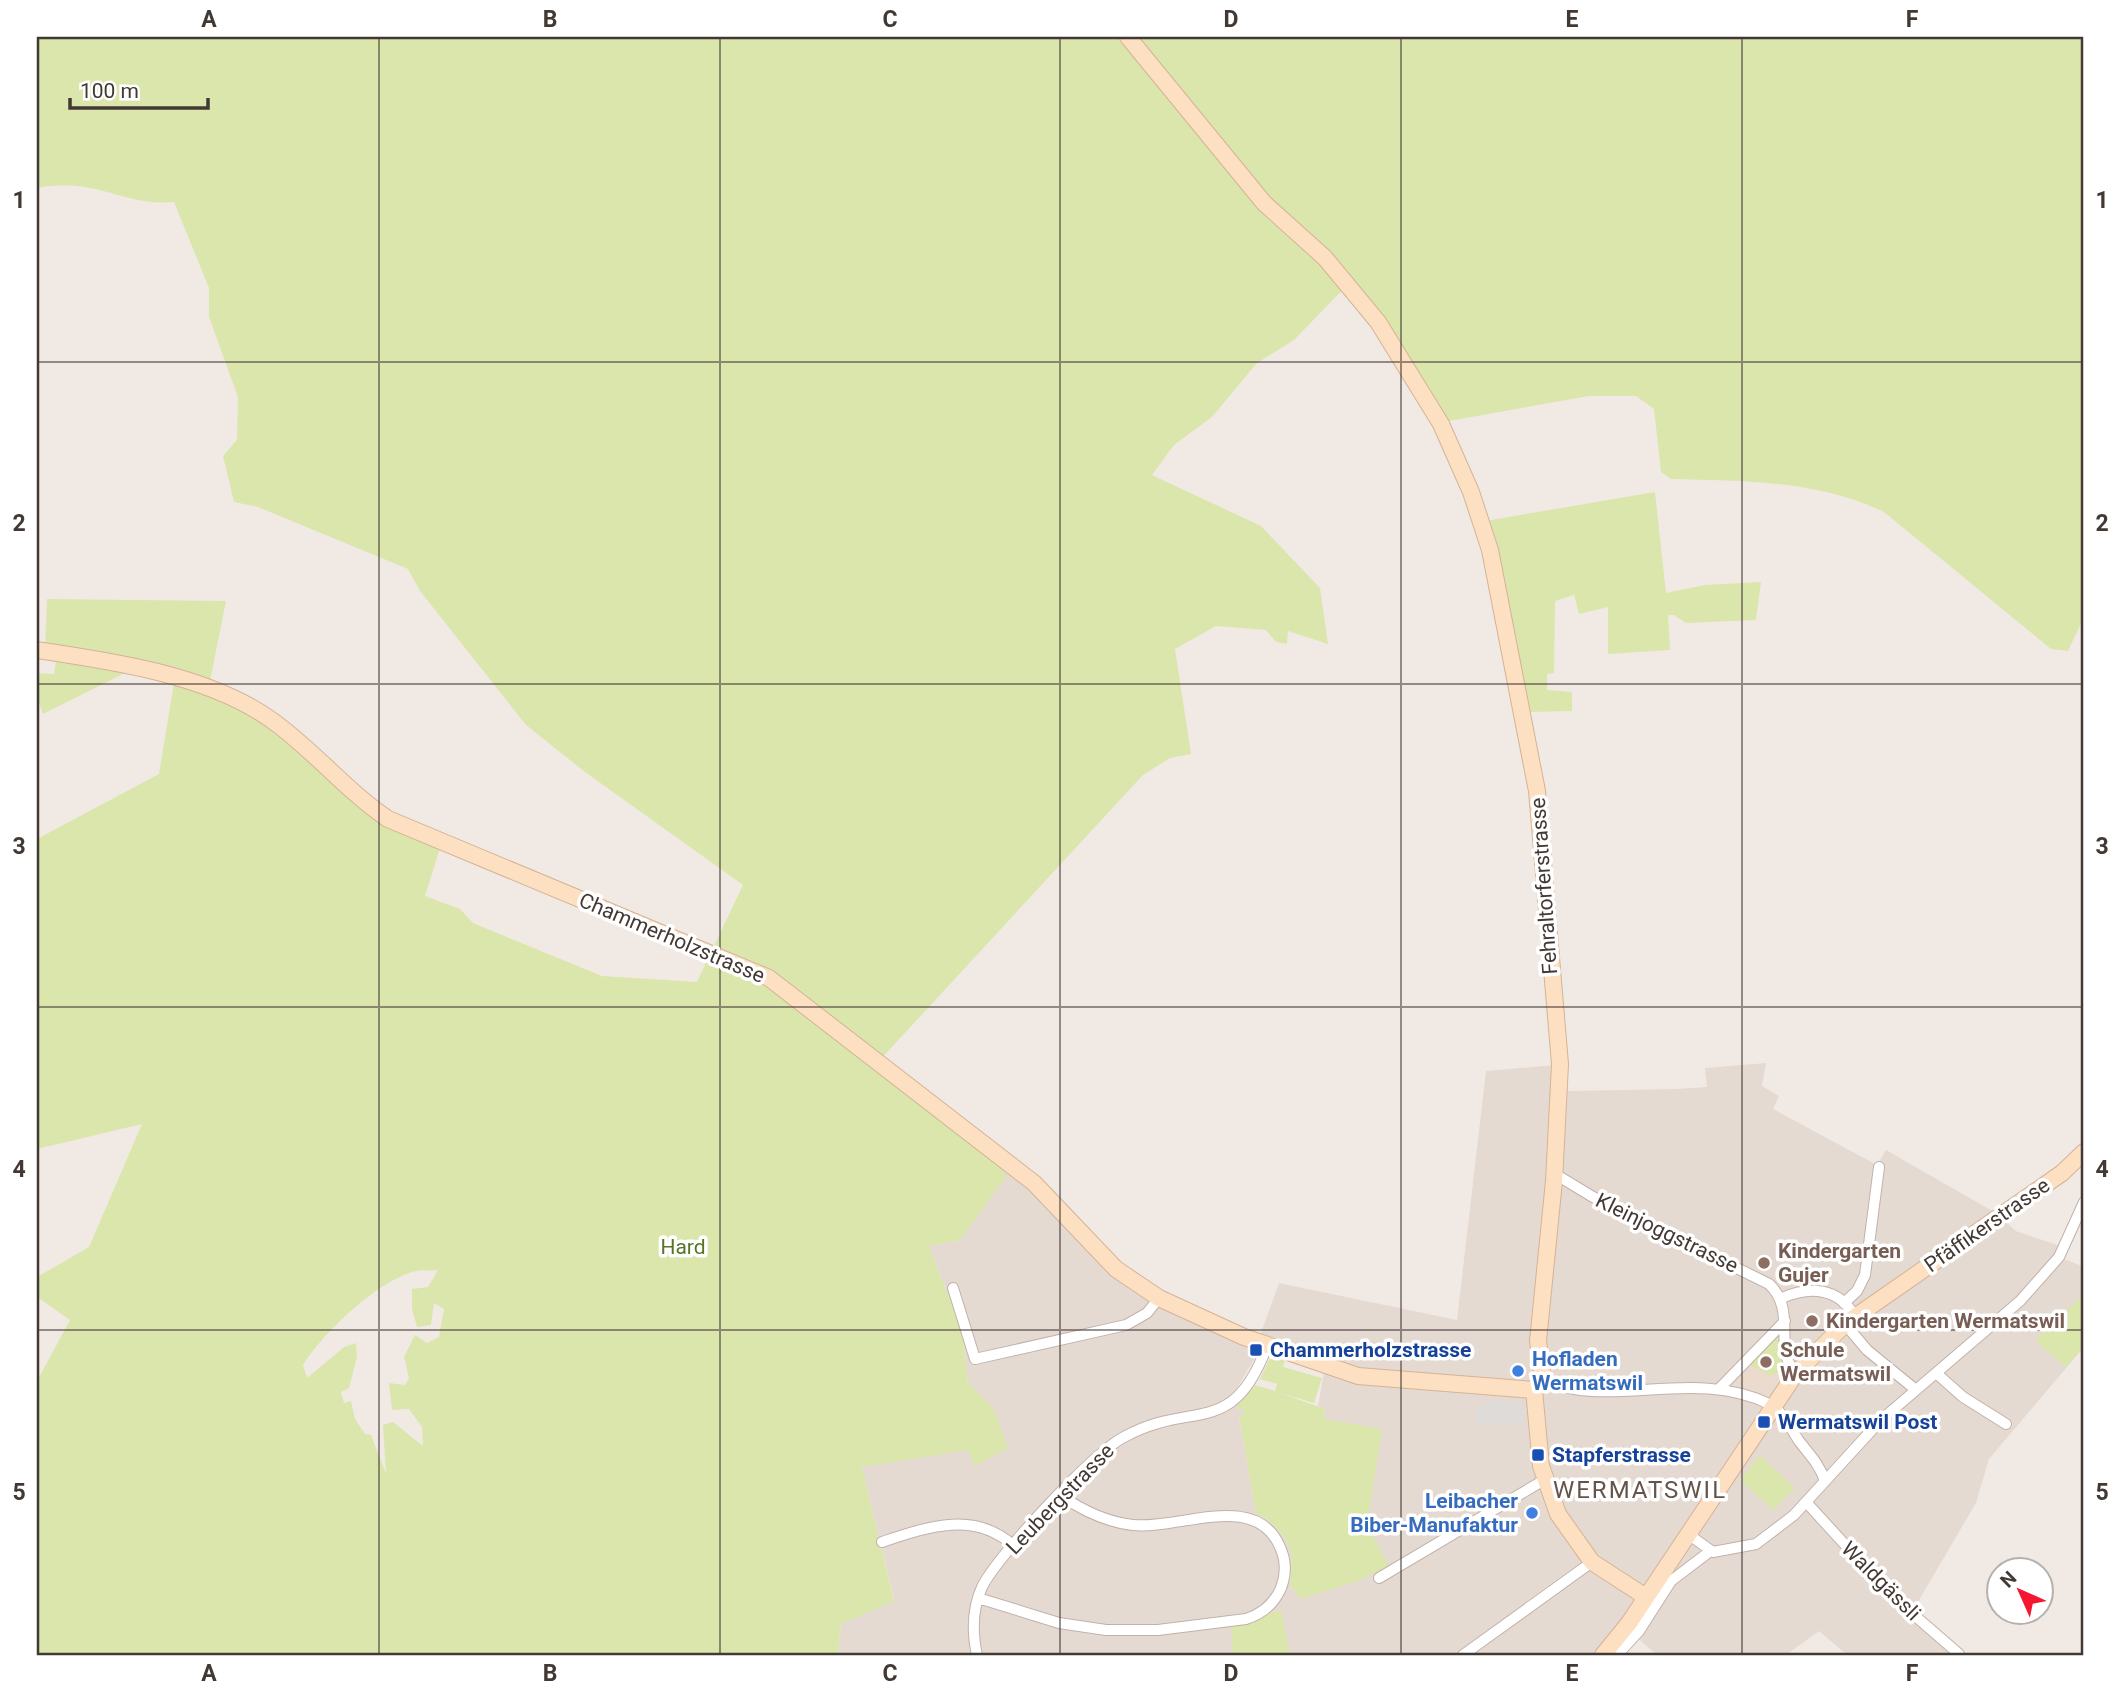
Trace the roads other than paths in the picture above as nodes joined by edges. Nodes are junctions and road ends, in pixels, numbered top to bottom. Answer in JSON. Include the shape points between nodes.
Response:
{"nodes":[{"id":1,"x":1128,"y":37,"type":"edge"},
{"id":2,"x":37,"y":650,"type":"edge"},
{"id":3,"x":2084,"y":1152,"type":"edge"},
{"id":4,"x":1879,"y":1167,"type":"dead end"},
{"id":5,"x":1555,"y":1174,"type":"junction"},
{"id":6,"x":2084,"y":1202,"type":"edge"},
{"id":7,"x":953,"y":1287,"type":"dead end"},
{"id":8,"x":1159,"y":1298,"type":"junction"},
{"id":9,"x":1782,"y":1298,"type":"junction"},
{"id":10,"x":1844,"y":1303,"type":"junction"},
{"id":11,"x":1784,"y":1321,"type":"junction"},
{"id":12,"x":1850,"y":1321,"type":"junction"},
{"id":13,"x":1773,"y":1330,"type":"junction"},
{"id":14,"x":1786,"y":1340,"type":"junction"},
{"id":15,"x":1267,"y":1346,"type":"junction"},
{"id":16,"x":1796,"y":1373,"type":"junction"},
{"id":17,"x":1936,"y":1373,"type":"junction"},
{"id":18,"x":1539,"y":1385,"type":"junction"},
{"id":19,"x":1720,"y":1388,"type":"junction"},
{"id":20,"x":1916,"y":1390,"type":"junction"},
{"id":21,"x":1774,"y":1408,"type":"junction"},
{"id":22,"x":2006,"y":1424,"type":"dead end"},
{"id":23,"x":1817,"y":1463,"type":"junction"},
{"id":24,"x":1840,"y":1464,"type":"junction"},
{"id":25,"x":1544,"y":1480,"type":"junction"},
{"id":26,"x":1825,"y":1480,"type":"junction"},
{"id":27,"x":1060,"y":1495,"type":"junction"},
{"id":28,"x":1806,"y":1502,"type":"junction"},
{"id":29,"x":1688,"y":1534,"type":"junction"},
{"id":30,"x":882,"y":1542,"type":"dead end"},
{"id":31,"x":1014,"y":1546,"type":"junction"},
{"id":32,"x":1709,"y":1552,"type":"junction"},
{"id":33,"x":1592,"y":1562,"type":"junction"},
{"id":34,"x":1379,"y":1578,"type":"dead end"},
{"id":35,"x":1646,"y":1597,"type":"junction"},
{"id":36,"x":978,"y":1598,"type":"junction"},
{"id":37,"x":1959,"y":1654,"type":"edge"},
{"id":38,"x":977,"y":1655,"type":"edge"},
{"id":39,"x":1463,"y":1655,"type":"edge"},
{"id":40,"x":1603,"y":1655,"type":"edge"},
{"id":41,"x":1617,"y":1655,"type":"edge"}],
"edges":[{"from":1,"to":5,"type":"street","name":"Fehraltorferstrasse","via":[[1264,203],[1325,258],[1378,322],[1441,424],[1471,492],[1490,550],[1540,811],[1560,1065]]},
{"from":2,"to":8,"type":"street","name":"Chammerholzstrasse","via":[[175,677],[232,696],[288,732],[388,819],[769,978],[1034,1183],[1116,1269]]},
{"from":3,"to":12,"type":"street","name":"Pfäffikerstrasse","via":[[2062,1173]]},
{"from":4,"to":10,"type":"street","via":[[1866,1275]]},
{"from":5,"to":9,"type":"street","name":"Kleinjoggstrasse","via":[[1769,1284]]},
{"from":5,"to":18,"type":"street","name":"Fehraltorferstrasse","via":[[1538,1341]]},
{"from":6,"to":17,"type":"street","via":[[2059,1256],[2020,1301]]},
{"from":7,"to":8,"type":"street","via":[[975,1359],[1126,1325],[1147,1313]]},
{"from":8,"to":15,"type":"street","name":"Chammerholzstrasse"},
{"from":9,"to":10,"type":"street","via":[[1811,1289]]},
{"from":9,"to":11,"type":"street"},
{"from":10,"to":12,"type":"street"},
{"from":11,"to":13,"type":"street"},
{"from":11,"to":14,"type":"street"},
{"from":12,"to":16,"type":"street","name":"Pfäffikerstrasse"},
{"from":12,"to":20,"type":"street","via":[[1867,1350]]},
{"from":13,"to":14,"type":"street"},
{"from":13,"to":19,"type":"street"},
{"from":14,"to":16,"type":"street","via":[[1789,1366]]},
{"from":15,"to":18,"type":"street","name":"Chammerholzstrasse","via":[[1359,1376]]},
{"from":15,"to":27,"type":"street","name":"Leubergstrasse","via":[[1253,1380],[1235,1401],[1124,1437],[1097,1456]]},
{"from":16,"to":21,"type":"street","name":"Pfäffikerstrasse"},
{"from":17,"to":20,"type":"street"},
{"from":17,"to":22,"type":"street"},
{"from":18,"to":19,"type":"street","name":"Chammerholzstrasse"},
{"from":18,"to":25,"type":"street","name":"Fehraltorferstrasse","via":[[1538,1455]]},
{"from":19,"to":21,"type":"street","name":"Chammerholzstrasse"},
{"from":20,"to":24,"type":"street"},
{"from":21,"to":23,"type":"street"},
{"from":21,"to":29,"type":"street","name":"Pfäffikerstrasse"},
{"from":23,"to":24,"type":"street"},
{"from":23,"to":26,"type":"street"},
{"from":24,"to":26,"type":"street"},
{"from":25,"to":33,"type":"street","name":"Fehraltorferstrasse","via":[[1558,1514]]},
{"from":25,"to":34,"type":"street"},
{"from":26,"to":28,"type":"street"},
{"from":27,"to":31,"type":"street","name":"Leubergstrasse"},
{"from":27,"to":36,"type":"street","via":[[1091,1514],[1133,1525],[1230,1516],[1255,1520],[1273,1534],[1282,1552],[1285,1571],[1280,1591],[1261,1613],[1246,1619],[1124,1631],[1059,1623]]},
{"from":28,"to":32,"type":"street","via":[[1763,1541]]},
{"from":28,"to":37,"type":"street","name":"Waldgässli","via":[[1891,1595]]},
{"from":29,"to":32,"type":"street"},
{"from":29,"to":35,"type":"street","name":"Pfäffikerstrasse"},
{"from":30,"to":31,"type":"street","via":[[936,1525],[956,1524],[984,1528]]},
{"from":31,"to":36,"type":"street","name":"Leubergstrasse"},
{"from":32,"to":41,"type":"street","via":[[1671,1581],[1639,1631]]},
{"from":33,"to":35,"type":"street","name":"Fehraltorferstrasse"},
{"from":33,"to":39,"type":"street"},
{"from":35,"to":40,"type":"street","name":"Pfäffikerstrasse"},
{"from":36,"to":38,"type":"street","name":"Leubergstrasse","via":[[974,1623]]}]}
